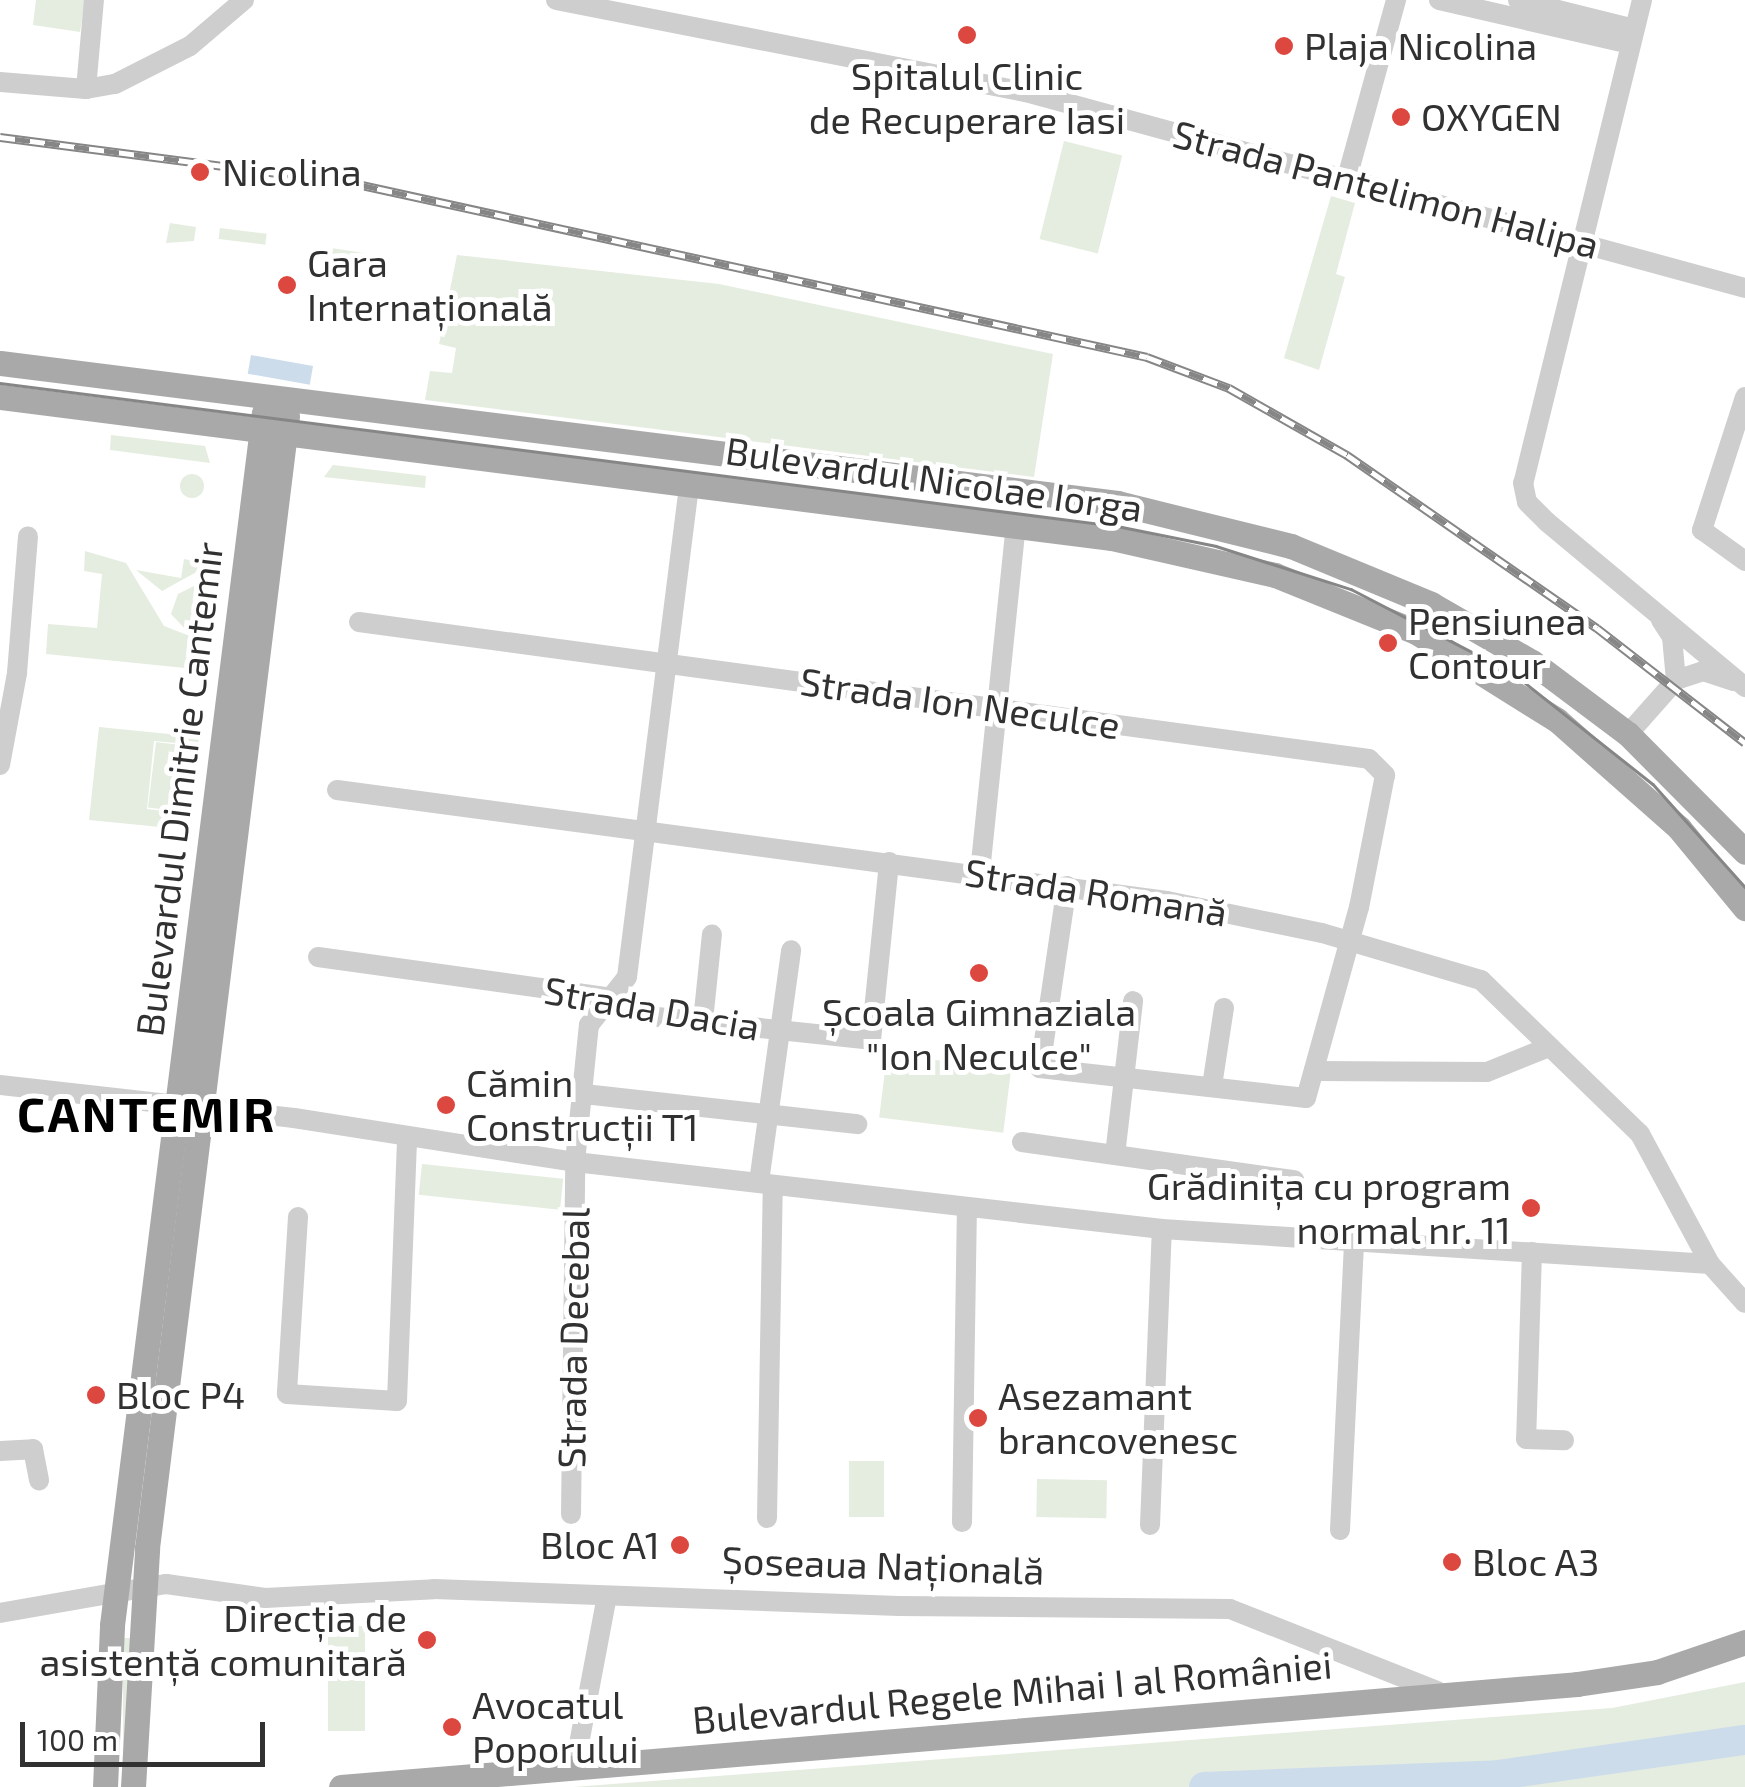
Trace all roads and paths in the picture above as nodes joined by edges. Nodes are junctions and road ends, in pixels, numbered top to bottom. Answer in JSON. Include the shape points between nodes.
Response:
{"nodes":[{"id":1,"x":94,"y":0,"type":"edge"},
{"id":2,"x":244,"y":0,"type":"edge"},
{"id":3,"x":556,"y":0,"type":"edge"},
{"id":4,"x":1396,"y":0,"type":"edge"},
{"id":5,"x":1440,"y":0,"type":"edge"},
{"id":6,"x":1518,"y":0,"type":"edge"},
{"id":7,"x":1642,"y":0,"type":"edge"},
{"id":8,"x":1632,"y":37,"type":"junction"},
{"id":9,"x":0,"y":82,"type":"edge"},
{"id":10,"x":86,"y":88,"type":"junction"},
{"id":11,"x":1348,"y":178,"type":"junction"},
{"id":12,"x":1582,"y":242,"type":"junction"},
{"id":13,"x":1745,"y":288,"type":"edge"},
{"id":14,"x":0,"y":363,"type":"edge"},
{"id":15,"x":0,"y":397,"type":"edge"},
{"id":16,"x":1745,"y":397,"type":"edge"},
{"id":17,"x":279,"y":398,"type":"junction"},
{"id":18,"x":273,"y":429,"type":"junction"},
{"id":19,"x":1738,"y":446,"type":"edge"},
{"id":20,"x":689,"y":484,"type":"junction"},
{"id":21,"x":1016,"y":526,"type":"junction"},
{"id":22,"x":28,"y":536,"type":"dead end"},
{"id":23,"x":1745,"y":561,"type":"edge"},
{"id":24,"x":1642,"y":601,"type":"junction"},
{"id":25,"x":360,"y":622,"type":"dead end"},
{"id":26,"x":670,"y":664,"type":"junction"},
{"id":27,"x":1676,"y":680,"type":"junction"},
{"id":28,"x":1745,"y":687,"type":"edge"},
{"id":29,"x":998,"y":708,"type":"junction"},
{"id":30,"x":1628,"y":734,"type":"junction"},
{"id":31,"x":0,"y":765,"type":"edge"},
{"id":32,"x":337,"y":790,"type":"dead end"},
{"id":33,"x":649,"y":831,"type":"junction"},
{"id":34,"x":1745,"y":852,"type":"edge"},
{"id":35,"x":888,"y":862,"type":"junction"},
{"id":36,"x":980,"y":872,"type":"junction"},
{"id":37,"x":1068,"y":886,"type":"junction"},
{"id":38,"x":1745,"y":908,"type":"edge"},
{"id":39,"x":712,"y":934,"type":"dead end"},
{"id":40,"x":1351,"y":940,"type":"junction"},
{"id":41,"x":791,"y":950,"type":"dead end"},
{"id":42,"x":318,"y":957,"type":"dead end"},
{"id":43,"x":605,"y":997,"type":"junction"},
{"id":44,"x":1133,"y":1000,"type":"dead end"},
{"id":45,"x":1224,"y":1008,"type":"dead end"},
{"id":46,"x":703,"y":1021,"type":"junction"},
{"id":47,"x":780,"y":1031,"type":"junction"},
{"id":48,"x":1549,"y":1047,"type":"junction"},
{"id":49,"x":1314,"y":1071,"type":"junction"},
{"id":50,"x":1124,"y":1077,"type":"junction"},
{"id":51,"x":0,"y":1085,"type":"edge"},
{"id":52,"x":1212,"y":1086,"type":"junction"},
{"id":53,"x":584,"y":1094,"type":"junction"},
{"id":54,"x":189,"y":1107,"type":"junction"},
{"id":55,"x":768,"y":1117,"type":"junction"},
{"id":56,"x":857,"y":1124,"type":"dead end"},
{"id":57,"x":406,"y":1141,"type":"junction"},
{"id":58,"x":1022,"y":1142,"type":"dead end"},
{"id":59,"x":1115,"y":1155,"type":"junction"},
{"id":60,"x":575,"y":1162,"type":"junction"},
{"id":61,"x":1294,"y":1180,"type":"dead end"},
{"id":62,"x":766,"y":1183,"type":"junction"},
{"id":63,"x":967,"y":1206,"type":"junction"},
{"id":64,"x":298,"y":1217,"type":"dead end"},
{"id":65,"x":1162,"y":1229,"type":"junction"},
{"id":66,"x":1354,"y":1241,"type":"junction"},
{"id":67,"x":1532,"y":1252,"type":"junction"},
{"id":68,"x":1710,"y":1264,"type":"junction"},
{"id":69,"x":1740,"y":1291,"type":"edge"},
{"id":70,"x":1564,"y":1440,"type":"dead end"},
{"id":71,"x":0,"y":1451,"type":"edge"},
{"id":72,"x":39,"y":1480,"type":"dead end"},
{"id":73,"x":571,"y":1514,"type":"dead end"},
{"id":74,"x":766,"y":1518,"type":"dead end"},
{"id":75,"x":962,"y":1522,"type":"dead end"},
{"id":76,"x":1150,"y":1525,"type":"dead end"},
{"id":77,"x":1340,"y":1530,"type":"dead end"},
{"id":78,"x":145,"y":1584,"type":"junction"},
{"id":79,"x":118,"y":1589,"type":"junction"},
{"id":80,"x":606,"y":1596,"type":"junction"},
{"id":81,"x":0,"y":1613,"type":"edge"},
{"id":82,"x":1745,"y":1642,"type":"edge"},
{"id":83,"x":1449,"y":1695,"type":"junction"},
{"id":84,"x":575,"y":1764,"type":"junction"},
{"id":85,"x":105,"y":1787,"type":"edge"},
{"id":86,"x":133,"y":1787,"type":"edge"},
{"id":87,"x":342,"y":1787,"type":"edge"}],
"edges":[{"from":1,"to":10,"type":"street"},
{"from":2,"to":10,"type":"street","via":[[147,72]]},
{"from":3,"to":11,"type":"street","name":"Strada Pantelimon Halipa","via":[[1026,92]]},
{"from":4,"to":11,"type":"street"},
{"from":5,"to":8,"type":"street"},
{"from":6,"to":8,"type":"street"},
{"from":7,"to":8,"type":"street"},
{"from":8,"to":12,"type":"street"},
{"from":9,"to":10,"type":"street"},
{"from":11,"to":12,"type":"street","name":"Strada Pantelimon Halipa"},
{"from":12,"to":13,"type":"street","name":"Strada Pantelimon Halipa"},
{"from":12,"to":24,"type":"street","via":[[1523,483],[1527,502],[1547,522]]},
{"from":14,"to":17,"type":"main road","name":"Bulevardul Nicolae Iorga"},
{"from":15,"to":18,"type":"main road","name":"Bulevardul Nicolae Iorga"},
{"from":16,"to":19,"type":"street"},
{"from":17,"to":18,"type":"main road","name":"Bulevardul Dimitrie Cantemir"},
{"from":17,"to":30,"type":"main road","name":"Bulevardul Nicolae Iorga","via":[[1018,490],[1211,524],[1292,546],[1431,604],[1532,662]]},
{"from":18,"to":20,"type":"main road","name":"Bulevardul Nicolae Iorga"},
{"from":18,"to":54,"type":"main road","name":"Bulevardul Dimitrie Cantemir"},
{"from":19,"to":23,"type":"street","via":[[1702,530]]},
{"from":20,"to":21,"type":"main road","name":"Bulevardul Nicolae Iorga"},
{"from":20,"to":26,"type":"street"},
{"from":21,"to":29,"type":"street"},
{"from":21,"to":38,"type":"main road","name":"Bulevardul Nicolae Iorga","via":[[1112,538],[1276,575],[1466,658],[1614,765]]},
{"from":22,"to":31,"type":"street","via":[[17,672]]},
{"from":24,"to":27,"type":"street","via":[[1672,637]]},
{"from":24,"to":28,"type":"street"},
{"from":25,"to":26,"type":"street","name":"Strada Ion Neculce"},
{"from":26,"to":29,"type":"street","name":"Strada Ion Neculce"},
{"from":26,"to":33,"type":"street"},
{"from":27,"to":28,"type":"street","via":[[1703,671]]},
{"from":27,"to":30,"type":"street"},
{"from":29,"to":36,"type":"street"},
{"from":29,"to":40,"type":"street","name":"Strada Ion Neculce","via":[[1376,762],[1384,785]]},
{"from":30,"to":34,"type":"main road","name":"Bulevardul Nicolae Iorga"},
{"from":32,"to":33,"type":"street","name":"Strada Romană"},
{"from":33,"to":35,"type":"street","name":"Strada Romană"},
{"from":33,"to":43,"type":"street","via":[[627,977]]},
{"from":35,"to":36,"type":"street","name":"Strada Romană"},
{"from":35,"to":47,"type":"street","name":"Strada Dacia","via":[[870,1040]]},
{"from":36,"to":37,"type":"street","name":"Strada Romană"},
{"from":37,"to":40,"type":"street","name":"Strada Romană"},
{"from":37,"to":50,"type":"street","via":[[1040,1068]]},
{"from":39,"to":46,"type":"street"},
{"from":40,"to":48,"type":"street","name":"Strada Romană","via":[[1489,984]]},
{"from":40,"to":49,"type":"street"},
{"from":41,"to":47,"type":"street"},
{"from":42,"to":43,"type":"street","name":"Strada Dacia"},
{"from":43,"to":46,"type":"street","name":"Strada Dacia","via":[[648,1016]]},
{"from":43,"to":53,"type":"street","via":[[589,1025]]},
{"from":44,"to":50,"type":"street"},
{"from":45,"to":52,"type":"street"},
{"from":46,"to":47,"type":"street","name":"Strada Dacia"},
{"from":47,"to":55,"type":"street"},
{"from":48,"to":49,"type":"street","via":[[1488,1072]]},
{"from":48,"to":68,"type":"street","name":"Strada Romană","via":[[1640,1134]]},
{"from":49,"to":52,"type":"street","via":[[1306,1098]]},
{"from":50,"to":52,"type":"street"},
{"from":50,"to":59,"type":"street"},
{"from":51,"to":54,"type":"street","name":"Strada Decebal"},
{"from":53,"to":55,"type":"street"},
{"from":53,"to":60,"type":"street"},
{"from":54,"to":57,"type":"street","name":"Strada Decebal"},
{"from":54,"to":78,"type":"main road","name":"Bulevardul Dimitrie Cantemir"},
{"from":54,"to":79,"type":"main road","name":"Bulevardul Dimitrie Cantemir"},
{"from":55,"to":56,"type":"street"},
{"from":55,"to":62,"type":"street"},
{"from":57,"to":60,"type":"street","name":"Strada Decebal"},
{"from":57,"to":64,"type":"street","via":[[397,1400],[288,1394]]},
{"from":58,"to":59,"type":"street"},
{"from":59,"to":61,"type":"street"},
{"from":60,"to":62,"type":"street","name":"Strada Decebal"},
{"from":60,"to":73,"type":"street","name":"Strada Decebal"},
{"from":62,"to":63,"type":"street","name":"Strada Decebal"},
{"from":62,"to":74,"type":"street"},
{"from":63,"to":65,"type":"street","name":"Strada Decebal"},
{"from":63,"to":75,"type":"street"},
{"from":65,"to":66,"type":"street","name":"Strada Decebal"},
{"from":65,"to":76,"type":"street"},
{"from":66,"to":67,"type":"street","name":"Strada Decebal"},
{"from":66,"to":77,"type":"street"},
{"from":67,"to":68,"type":"street","name":"Strada Decebal"},
{"from":67,"to":70,"type":"street","via":[[1526,1439]]},
{"from":68,"to":69,"type":"street"},
{"from":71,"to":72,"type":"street","via":[[33,1449]]},
{"from":78,"to":79,"type":"street","name":"Șoseaua Națională"},
{"from":78,"to":80,"type":"street","name":"Șoseaua Națională","via":[[264,1598],[407,1588]]},
{"from":78,"to":86,"type":"main road","name":"Bulevardul Dimitrie Cantemir"},
{"from":79,"to":81,"type":"street","name":"Șoseaua Națională"},
{"from":79,"to":85,"type":"main road","name":"Bulevardul Dimitrie Cantemir"},
{"from":80,"to":83,"type":"street","name":"Șoseaua Națională","via":[[1230,1609]]},
{"from":80,"to":84,"type":"street"},
{"from":82,"to":83,"type":"main road","name":"Șoseaua Națională","via":[[1657,1672]]},
{"from":83,"to":84,"type":"main road","name":"Bulevardul Regele Mihai I al României"},
{"from":84,"to":87,"type":"main road","name":"Bulevardul Regele Mihai I al României"}]}
